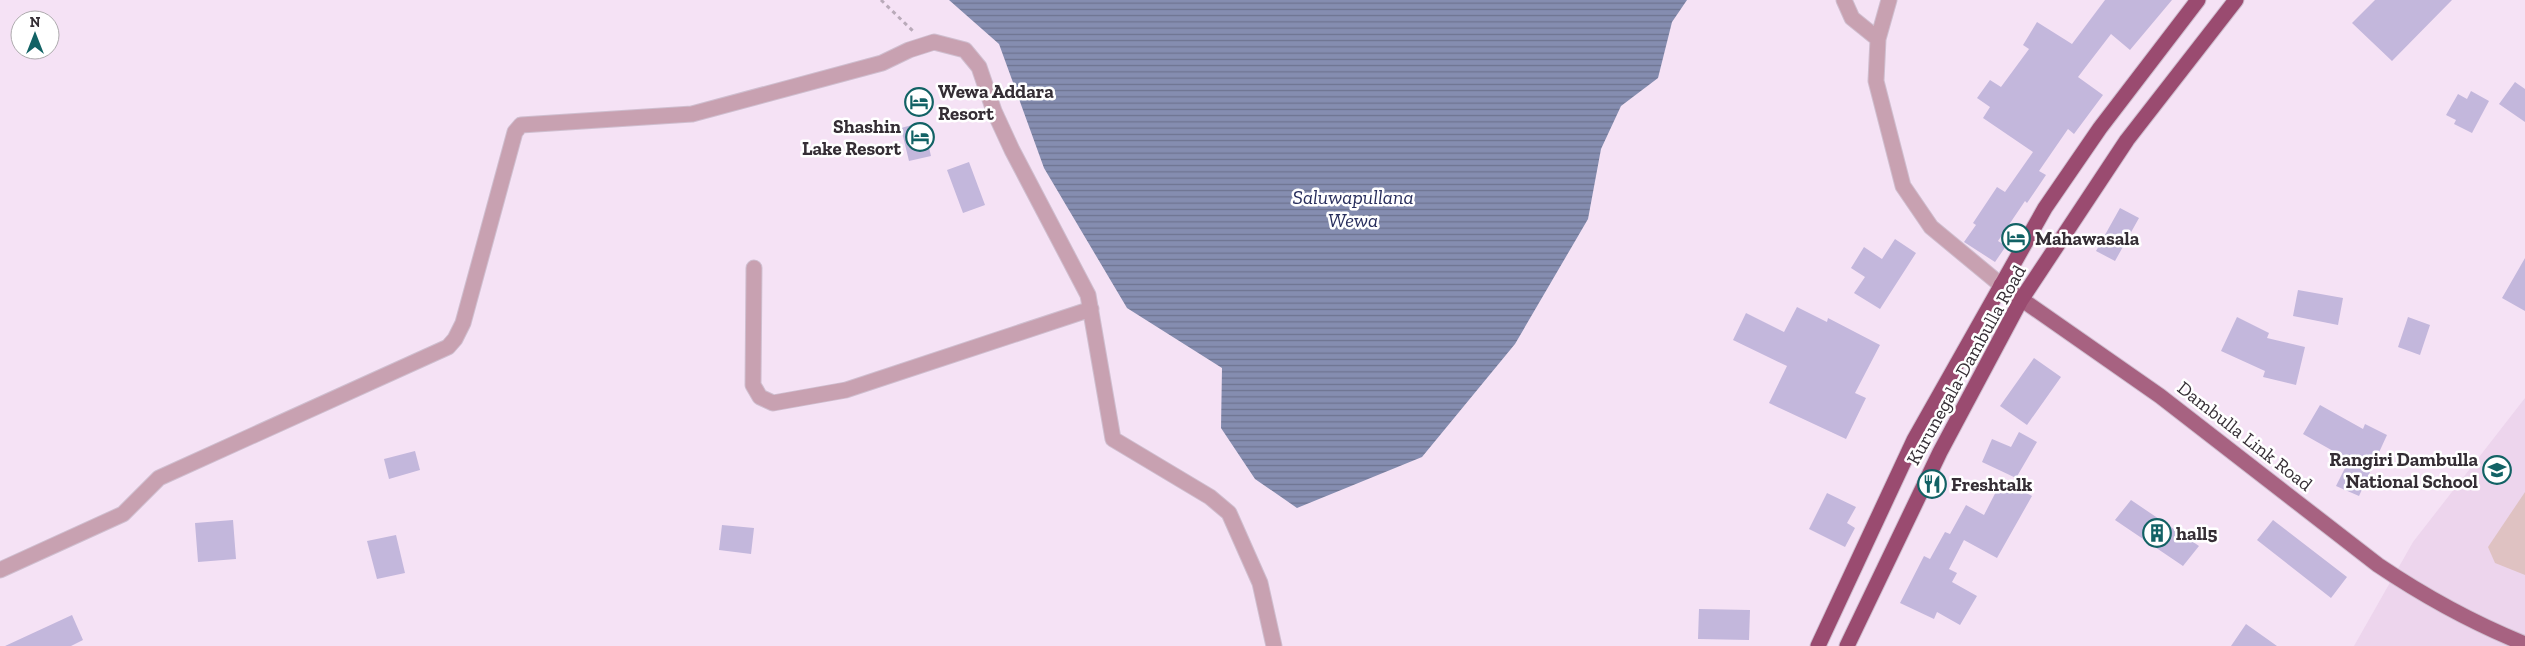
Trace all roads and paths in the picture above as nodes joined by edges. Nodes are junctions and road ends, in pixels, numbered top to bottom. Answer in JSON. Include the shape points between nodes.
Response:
{"nodes":[{"id":1,"x":881,"y":0,"type":"edge"},
{"id":2,"x":1844,"y":0,"type":"edge"},
{"id":3,"x":1889,"y":0,"type":"edge"},
{"id":4,"x":2198,"y":0,"type":"edge"},
{"id":5,"x":2236,"y":0,"type":"edge"},
{"id":6,"x":1878,"y":39,"type":"junction"},
{"id":7,"x":934,"y":42,"type":"junction"},
{"id":8,"x":754,"y":268,"type":"dead end"},
{"id":9,"x":2001,"y":286,"type":"junction"},
{"id":10,"x":2021,"y":300,"type":"junction"},
{"id":11,"x":1091,"y":309,"type":"junction"},
{"id":12,"x":0,"y":570,"type":"edge"},
{"id":13,"x":2525,"y":644,"type":"edge"},
{"id":14,"x":1274,"y":646,"type":"edge"},
{"id":15,"x":1818,"y":646,"type":"edge"},
{"id":16,"x":1847,"y":646,"type":"edge"}],
"edges":[{"from":1,"to":7,"type":"path","via":[[914,33]]},
{"from":2,"to":6,"type":"street","via":[[1852,18]]},
{"from":3,"to":6,"type":"street"},
{"from":4,"to":9,"type":"highway","name":"Kurunegala-Dambulla Road","via":[[2045,208]]},
{"from":5,"to":10,"type":"highway","name":"Kurunegala-Dambulla Road","via":[[2127,140]]},
{"from":6,"to":9,"type":"street","via":[[1876,81],[1903,186],[1931,227]]},
{"from":7,"to":11,"type":"street","via":[[965,50],[979,67],[1005,134],[1088,295]]},
{"from":7,"to":12,"type":"street","via":[[882,63],[692,114],[521,125],[515,132],[463,322],[448,347],[159,478],[123,514]]},
{"from":8,"to":11,"type":"street","via":[[752,385],[760,397],[773,403],[846,390]]},
{"from":9,"to":10,"type":"main road","name":"Dambulla Link Road"},
{"from":9,"to":15,"type":"highway","name":"Kurunegala-Dambulla Road","via":[[1914,440]]},
{"from":10,"to":13,"type":"main road","name":"Dambulla Link Road","via":[[2160,396],[2414,590],[2490,630]]},
{"from":10,"to":16,"type":"highway","name":"Kurunegala-Dambulla Road","via":[[1940,452]]},
{"from":11,"to":14,"type":"street","via":[[1113,439],[1210,497],[1229,512],[1260,583]]}]}
